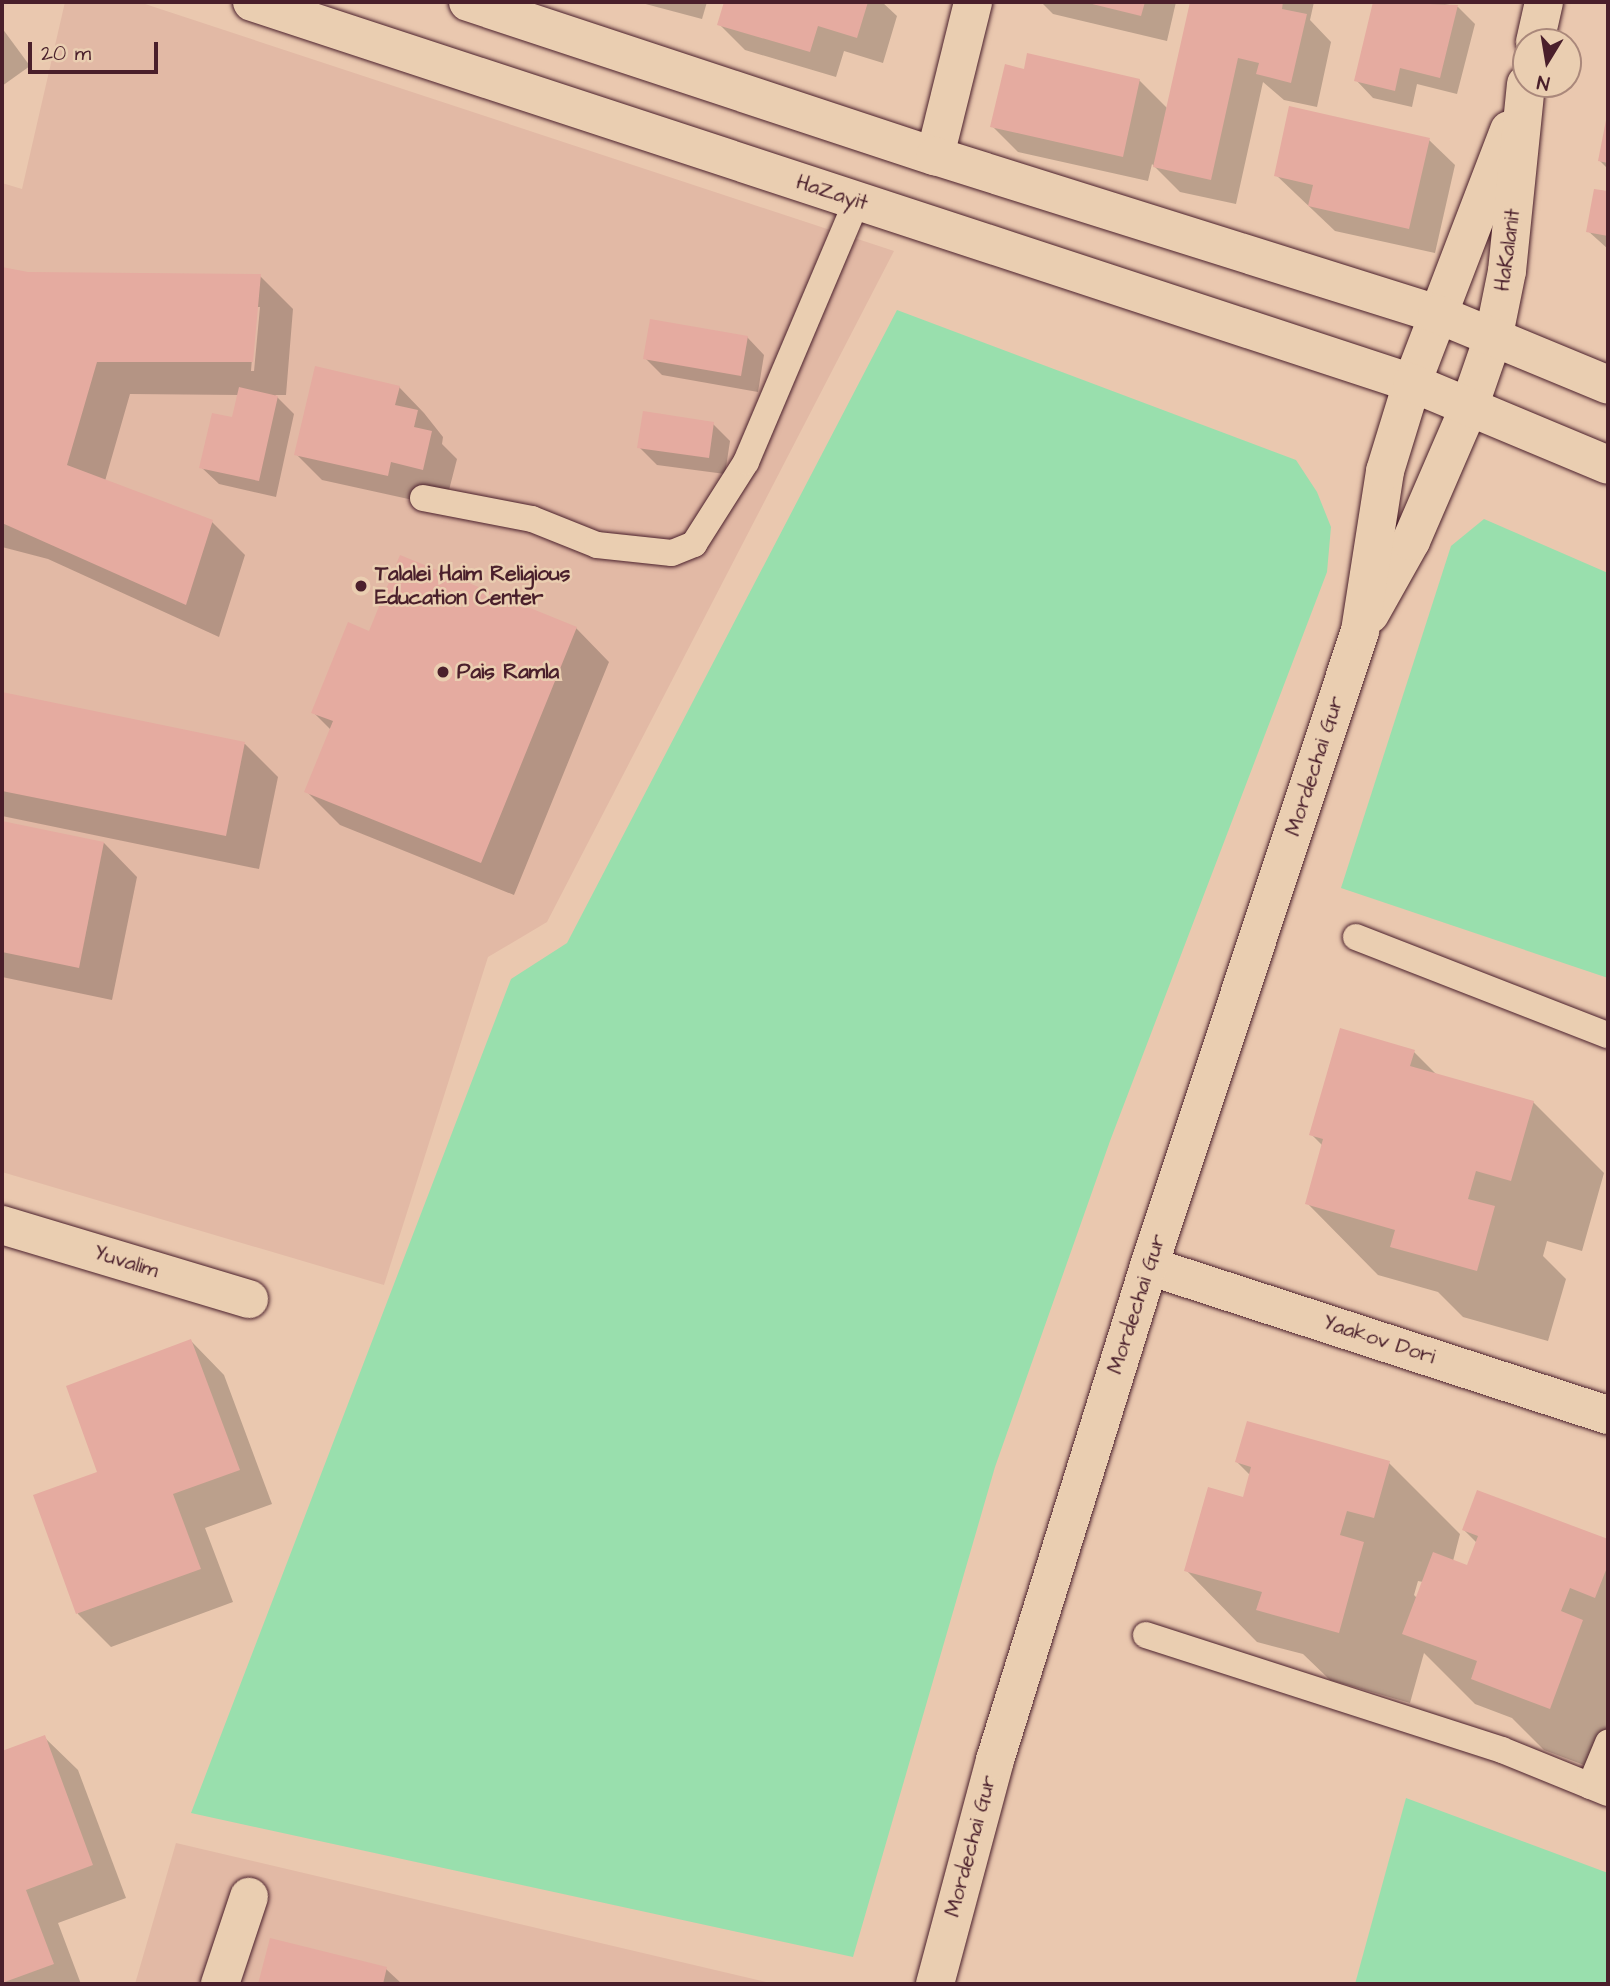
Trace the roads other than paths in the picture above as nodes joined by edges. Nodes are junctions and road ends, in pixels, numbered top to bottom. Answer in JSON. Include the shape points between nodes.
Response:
{"nodes":[{"id":1,"x":252,"y":2,"type":"edge"},
{"id":2,"x":468,"y":2,"type":"edge"},
{"id":3,"x":973,"y":2,"type":"edge"},
{"id":4,"x":1544,"y":2,"type":"edge"},
{"id":5,"x":1538,"y":28,"type":"edge"},
{"id":6,"x":1522,"y":98,"type":"edge"},
{"id":7,"x":1525,"y":98,"type":"edge"},
{"id":8,"x":935,"y":156,"type":"junction"},
{"id":9,"x":857,"y":201,"type":"junction"},
{"id":10,"x":1437,"y":314,"type":"junction"},
{"id":11,"x":1494,"y":335,"type":"junction"},
{"id":12,"x":1412,"y":383,"type":"junction"},
{"id":13,"x":1608,"y":385,"type":"edge"},
{"id":14,"x":1469,"y":407,"type":"junction"},
{"id":15,"x":1608,"y":466,"type":"edge"},
{"id":16,"x":423,"y":498,"type":"dead end"},
{"id":17,"x":1360,"y":631,"type":"junction"},
{"id":18,"x":1356,"y":937,"type":"dead end"},
{"id":19,"x":1608,"y":1035,"type":"edge"},
{"id":20,"x":2,"y":1225,"type":"edge"},
{"id":21,"x":1149,"y":1266,"type":"junction"},
{"id":22,"x":249,"y":1299,"type":"dead end"},
{"id":23,"x":1608,"y":1415,"type":"edge"},
{"id":24,"x":1146,"y":1636,"type":"dead end"},
{"id":25,"x":1608,"y":1743,"type":"edge"},
{"id":26,"x":1599,"y":1789,"type":"edge"},
{"id":27,"x":249,"y":1897,"type":"dead end"},
{"id":28,"x":220,"y":1984,"type":"edge"},
{"id":29,"x":935,"y":1984,"type":"edge"}],
"edges":[{"from":1,"to":9,"type":"street","name":"HaZayit"},
{"from":2,"to":8,"type":"street"},
{"from":3,"to":8,"type":"street"},
{"from":4,"to":5,"type":"street"},
{"from":6,"to":10,"type":"street","name":"HaKalanit"},
{"from":7,"to":11,"type":"street","name":"HaKalanit","via":[[1507,271]]},
{"from":8,"to":10,"type":"street"},
{"from":9,"to":12,"type":"street","name":"HaZayit"},
{"from":9,"to":16,"type":"lane","via":[[746,462],[694,544],[672,553],[597,545],[532,519]]},
{"from":10,"to":11,"type":"street"},
{"from":10,"to":12,"type":"street","name":"HaKalanit"},
{"from":11,"to":13,"type":"street"},
{"from":11,"to":14,"type":"street","name":"HaKalanit"},
{"from":12,"to":14,"type":"street","name":"HaZayit"},
{"from":12,"to":17,"type":"street","name":"Mordechai Gur","via":[[1385,471]]},
{"from":14,"to":15,"type":"street","name":"HaZayit"},
{"from":14,"to":17,"type":"street","name":"Mordechai Gur","via":[[1411,541]]},
{"from":17,"to":21,"type":"street","name":"Mordechai Gur"},
{"from":18,"to":19,"type":"lane"},
{"from":20,"to":22,"type":"street","name":"Yuvalim"},
{"from":21,"to":23,"type":"street","name":"Yaakov Dori"},
{"from":21,"to":29,"type":"street","name":"Mordechai Gur","via":[[995,1759]]},
{"from":24,"to":26,"type":"lane","via":[[1502,1751]]},
{"from":25,"to":26,"type":"lane"},
{"from":27,"to":28,"type":"street"}]}
